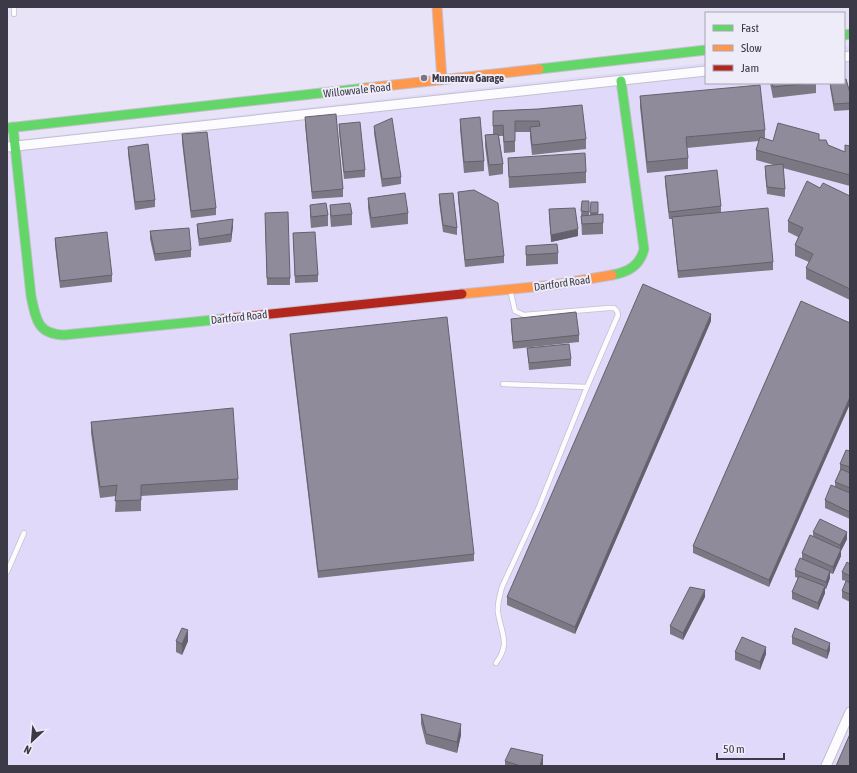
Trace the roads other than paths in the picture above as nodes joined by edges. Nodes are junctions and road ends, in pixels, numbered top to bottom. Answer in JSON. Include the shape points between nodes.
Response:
{"nodes":[{"id":1,"x":14,"y":7,"type":"edge"},
{"id":2,"x":437,"y":7,"type":"edge"},
{"id":3,"x":14,"y":14,"type":"dead end"},
{"id":4,"x":705,"y":50,"type":"edge"},
{"id":5,"x":705,"y":71,"type":"edge"},
{"id":6,"x":442,"y":80,"type":"junction"},
{"id":7,"x":621,"y":80,"type":"junction"},
{"id":8,"x":10,"y":128,"type":"edge"},
{"id":9,"x":11,"y":147,"type":"edge"},
{"id":10,"x":510,"y":289,"type":"junction"},
{"id":11,"x":503,"y":384,"type":"dead end"},
{"id":12,"x":587,"y":387,"type":"junction"},
{"id":13,"x":24,"y":533,"type":"dead end"},
{"id":14,"x":7,"y":572,"type":"edge"},
{"id":15,"x":496,"y":663,"type":"dead end"},
{"id":16,"x":850,"y":712,"type":"edge"},
{"id":17,"x":826,"y":766,"type":"edge"}],
"edges":[{"from":1,"to":3,"type":"lane"},
{"from":2,"to":6,"type":"street"},
{"from":4,"to":6,"type":"street","name":"Willowvale Road"},
{"from":5,"to":7,"type":"street"},
{"from":6,"to":8,"type":"street","name":"Willowvale Road"},
{"from":7,"to":9,"type":"street"},
{"from":7,"to":10,"type":"street","name":"Dartford Road","via":[[644,249],[642,257],[632,269],[622,273],[553,285]]},
{"from":8,"to":9,"type":"street","name":"Dartford Road"},
{"from":9,"to":10,"type":"street","name":"Dartford Road","via":[[31,296],[41,327],[55,335]]},
{"from":10,"to":12,"type":"lane","via":[[515,311],[524,315],[609,308],[617,311],[618,315]]},
{"from":11,"to":12,"type":"lane"},
{"from":12,"to":15,"type":"lane","via":[[538,509],[502,587],[498,610],[505,643],[503,654]]},
{"from":13,"to":14,"type":"lane"},
{"from":16,"to":17,"type":"street"}]}
